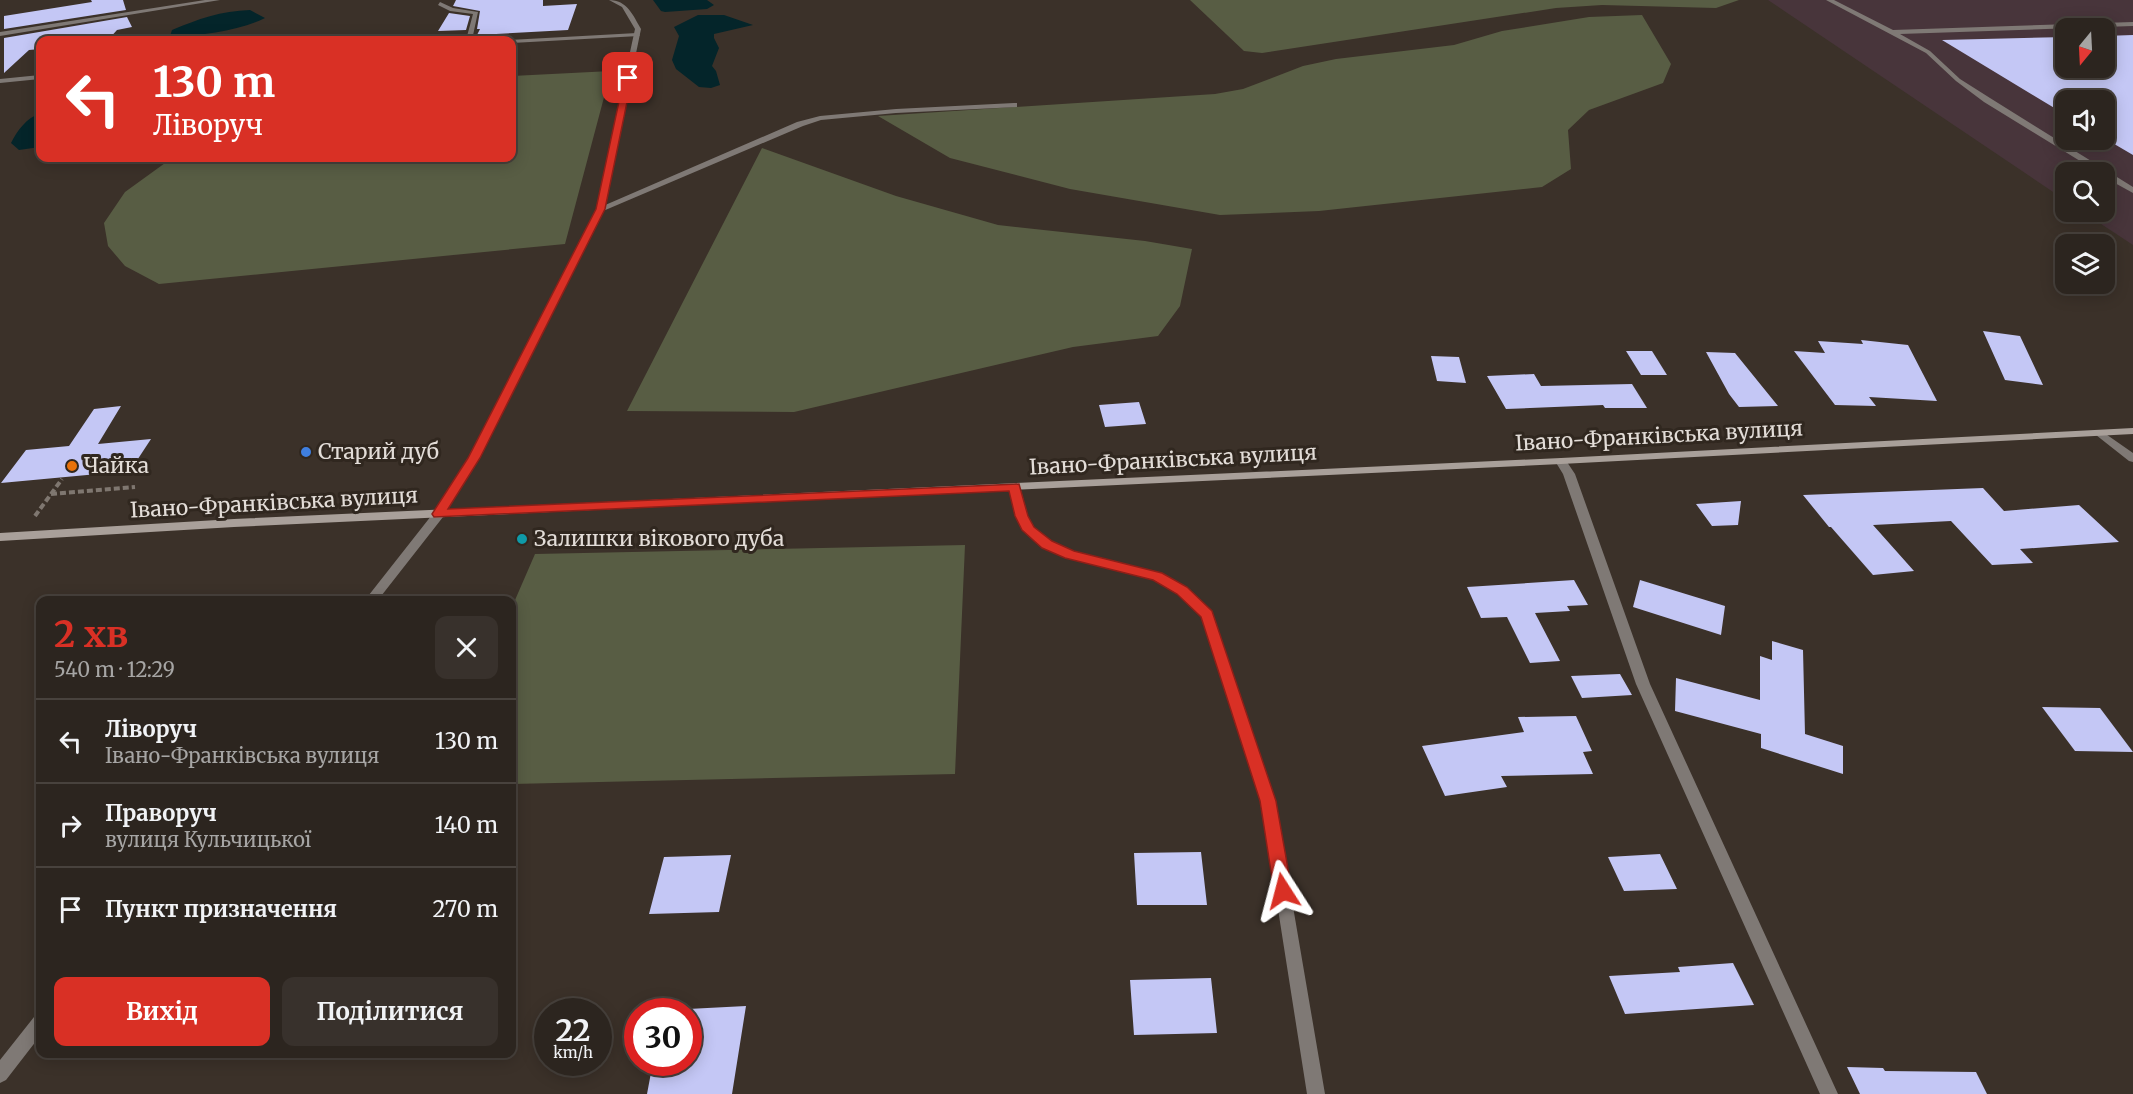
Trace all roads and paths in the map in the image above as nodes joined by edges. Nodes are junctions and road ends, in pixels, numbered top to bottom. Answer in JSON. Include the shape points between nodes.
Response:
{"nodes":[{"id":1,"x":217,"y":0,"type":"edge"},
{"id":2,"x":612,"y":0,"type":"edge"},
{"id":3,"x":1829,"y":0,"type":"edge"},
{"id":4,"x":440,"y":4,"type":"dead end"},
{"id":5,"x":2133,"y":24,"type":"edge"},
{"id":6,"x":1892,"y":33,"type":"junction"},
{"id":7,"x":0,"y":34,"type":"edge"},
{"id":8,"x":637,"y":35,"type":"junction"},
{"id":9,"x":470,"y":36,"type":"edge"},
{"id":10,"x":516,"y":41,"type":"edge"},
{"id":11,"x":36,"y":77,"type":"edge"},
{"id":12,"x":0,"y":81,"type":"edge"},
{"id":13,"x":1014,"y":105,"type":"dead end"},
{"id":14,"x":2086,"y":162,"type":"edge"},
{"id":15,"x":2115,"y":180,"type":"edge"},
{"id":16,"x":2133,"y":191,"type":"edge"},
{"id":17,"x":600,"y":209,"type":"junction"},
{"id":18,"x":2133,"y":431,"type":"edge"},
{"id":19,"x":2100,"y":433,"type":"junction"},
{"id":20,"x":2133,"y":459,"type":"edge"},
{"id":21,"x":1561,"y":461,"type":"junction"},
{"id":22,"x":62,"y":479,"type":"dead end"},
{"id":23,"x":135,"y":487,"type":"dead end"},
{"id":24,"x":1014,"y":487,"type":"junction"},
{"id":25,"x":51,"y":494,"type":"junction"},
{"id":26,"x":438,"y":514,"type":"junction"},
{"id":27,"x":31,"y":521,"type":"dead end"},
{"id":28,"x":0,"y":537,"type":"edge"},
{"id":29,"x":374,"y":596,"type":"edge"},
{"id":30,"x":36,"y":1028,"type":"edge"},
{"id":31,"x":0,"y":1074,"type":"edge"},
{"id":32,"x":1316,"y":1094,"type":"edge"},
{"id":33,"x":1829,"y":1094,"type":"edge"}],
"edges":[{"from":1,"to":7,"type":"street"},
{"from":2,"to":8,"type":"street","via":[[624,6],[638,29]]},
{"from":3,"to":6,"type":"street"},
{"from":4,"to":9,"type":"street","via":[[476,13]]},
{"from":5,"to":6,"type":"street"},
{"from":6,"to":14,"type":"street","via":[[1928,52],[1958,80]]},
{"from":8,"to":10,"type":"street"},
{"from":8,"to":17,"type":"street"},
{"from":11,"to":12,"type":"street"},
{"from":13,"to":17,"type":"street","via":[[820,118]]},
{"from":15,"to":16,"type":"street"},
{"from":17,"to":26,"type":"street","via":[[474,458]]},
{"from":18,"to":19,"type":"main road","name":"Івано-Франківська вулиця"},
{"from":19,"to":20,"type":"street"},
{"from":19,"to":21,"type":"main road","name":"Івано-Франківська вулиця"},
{"from":21,"to":24,"type":"main road","name":"Івано-Франківська вулиця"},
{"from":21,"to":33,"type":"street","via":[[1569,474],[1643,684]]},
{"from":22,"to":25,"type":"path"},
{"from":23,"to":25,"type":"path"},
{"from":24,"to":26,"type":"main road","name":"Івано-Франківська вулиця"},
{"from":24,"to":32,"type":"street","via":[[1029,530],[1047,545],[1070,555],[1157,576],[1182,590],[1207,615],[1268,801]]},
{"from":25,"to":27,"type":"path"},
{"from":26,"to":28,"type":"main road","name":"Івано-Франківська вулиця"},
{"from":26,"to":29,"type":"street"},
{"from":30,"to":31,"type":"street"}]}
